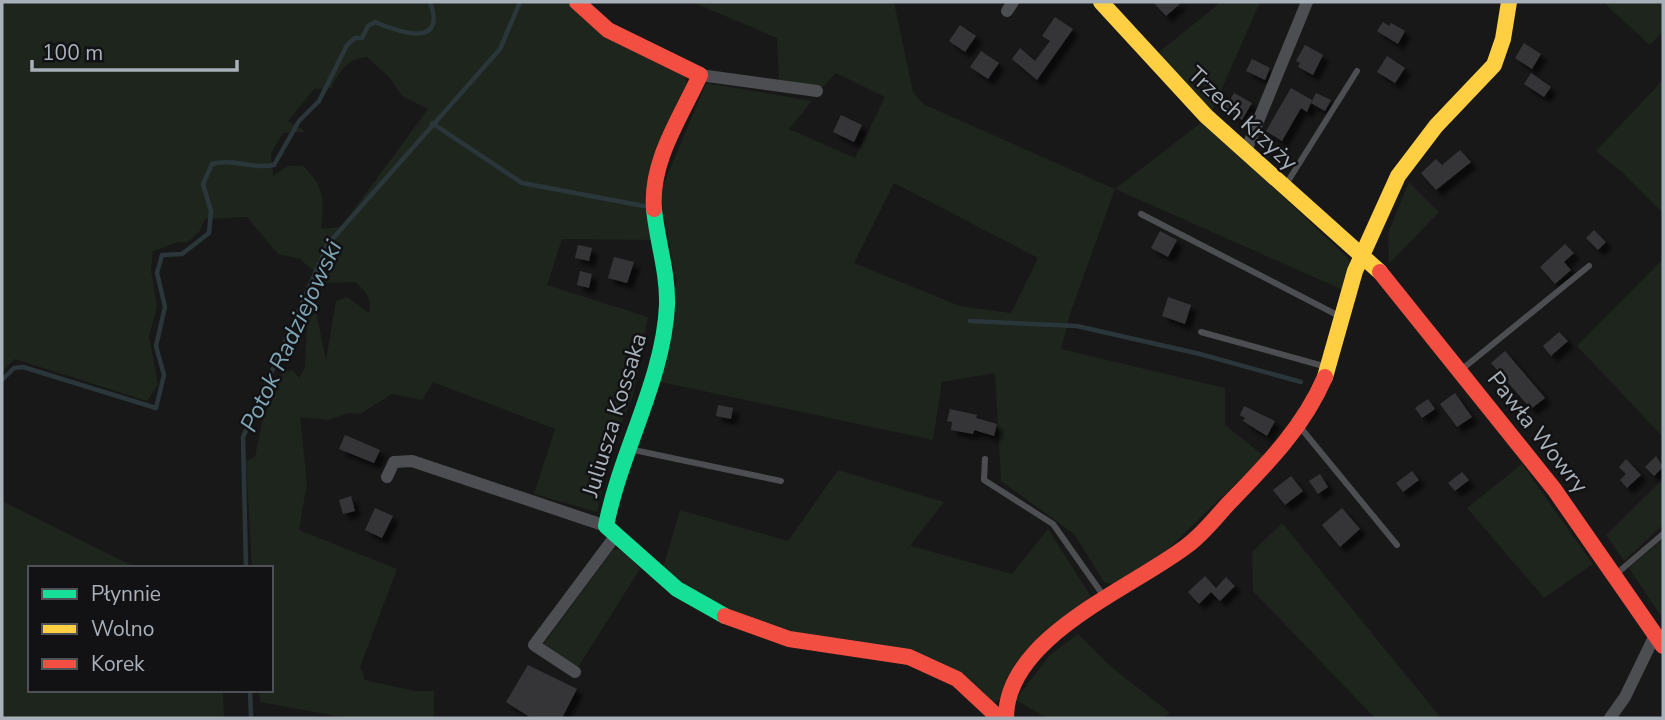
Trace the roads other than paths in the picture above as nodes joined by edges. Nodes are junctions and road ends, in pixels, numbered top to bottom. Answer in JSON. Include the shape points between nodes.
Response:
{"nodes":[{"id":1,"x":577,"y":2,"type":"edge"},
{"id":2,"x":1101,"y":2,"type":"edge"},
{"id":3,"x":1307,"y":2,"type":"edge"},
{"id":4,"x":1509,"y":2,"type":"edge"},
{"id":5,"x":1357,"y":71,"type":"dead end"},
{"id":6,"x":700,"y":75,"type":"junction"},
{"id":7,"x":817,"y":91,"type":"dead end"},
{"id":8,"x":1245,"y":153,"type":"junction"},
{"id":9,"x":1284,"y":188,"type":"junction"},
{"id":10,"x":1141,"y":214,"type":"dead end"},
{"id":11,"x":1363,"y":257,"type":"junction"},
{"id":12,"x":1589,"y":266,"type":"dead end"},
{"id":13,"x":1343,"y":318,"type":"junction"},
{"id":14,"x":1201,"y":332,"type":"dead end"},
{"id":15,"x":1329,"y":367,"type":"junction"},
{"id":16,"x":1461,"y":370,"type":"junction"},
{"id":17,"x":1299,"y":425,"type":"junction"},
{"id":18,"x":627,"y":448,"type":"junction"},
{"id":19,"x":985,"y":458,"type":"dead end"},
{"id":20,"x":387,"y":477,"type":"dead end"},
{"id":21,"x":781,"y":481,"type":"dead end"},
{"id":22,"x":611,"y":530,"type":"junction"},
{"id":23,"x":1663,"y":534,"type":"edge"},
{"id":24,"x":1397,"y":545,"type":"dead end"},
{"id":25,"x":1615,"y":575,"type":"junction"},
{"id":26,"x":1105,"y":597,"type":"junction"},
{"id":27,"x":1659,"y":640,"type":"edge"},
{"id":28,"x":575,"y":672,"type":"dead end"},
{"id":29,"x":999,"y":718,"type":"edge"},
{"id":30,"x":1006,"y":718,"type":"edge"},
{"id":31,"x":1610,"y":718,"type":"edge"}],
"edges":[{"from":1,"to":6,"type":"street","via":[[608,30]]},
{"from":2,"to":8,"type":"street","name":"Trzech Krzyży","via":[[1184,95]]},
{"from":3,"to":8,"type":"street"},
{"from":4,"to":11,"type":"street","via":[[1494,65],[1436,126],[1398,176]]},
{"from":5,"to":9,"type":"lane"},
{"from":6,"to":7,"type":"street"},
{"from":6,"to":18,"type":"street","name":"Juliusza Kossaka","via":[[653,187],[665,263],[666,319],[645,401]]},
{"from":8,"to":9,"type":"street","name":"Trzech Krzyży"},
{"from":9,"to":11,"type":"street","name":"Trzech Krzyży"},
{"from":10,"to":13,"type":"lane"},
{"from":11,"to":13,"type":"street"},
{"from":11,"to":16,"type":"street","name":"Pawła Wowry"},
{"from":12,"to":16,"type":"lane"},
{"from":13,"to":15,"type":"street"},
{"from":14,"to":15,"type":"lane"},
{"from":15,"to":17,"type":"street"},
{"from":16,"to":25,"type":"street","name":"Pawła Wowry"},
{"from":17,"to":24,"type":"lane"},
{"from":17,"to":26,"type":"street","via":[[1190,544]]},
{"from":18,"to":21,"type":"lane"},
{"from":18,"to":22,"type":"street","name":"Juliusza Kossaka","via":[[611,488]]},
{"from":19,"to":26,"type":"lane","via":[[984,480],[1053,524]]},
{"from":20,"to":22,"type":"street","name":"Juliusza Kossaka","via":[[394,462],[412,461]]},
{"from":22,"to":28,"type":"street","name":"Juliusza Kossaka","via":[[534,645]]},
{"from":22,"to":29,"type":"street","name":"Juliusza Kossaka","via":[[677,589],[729,619],[789,639],[909,657],[957,679]]},
{"from":23,"to":25,"type":"lane"},
{"from":25,"to":27,"type":"street","name":"Pawła Wowry"},
{"from":26,"to":30,"type":"street","via":[[1066,625],[1023,667],[1006,702]]},
{"from":27,"to":31,"type":"street"}]}
